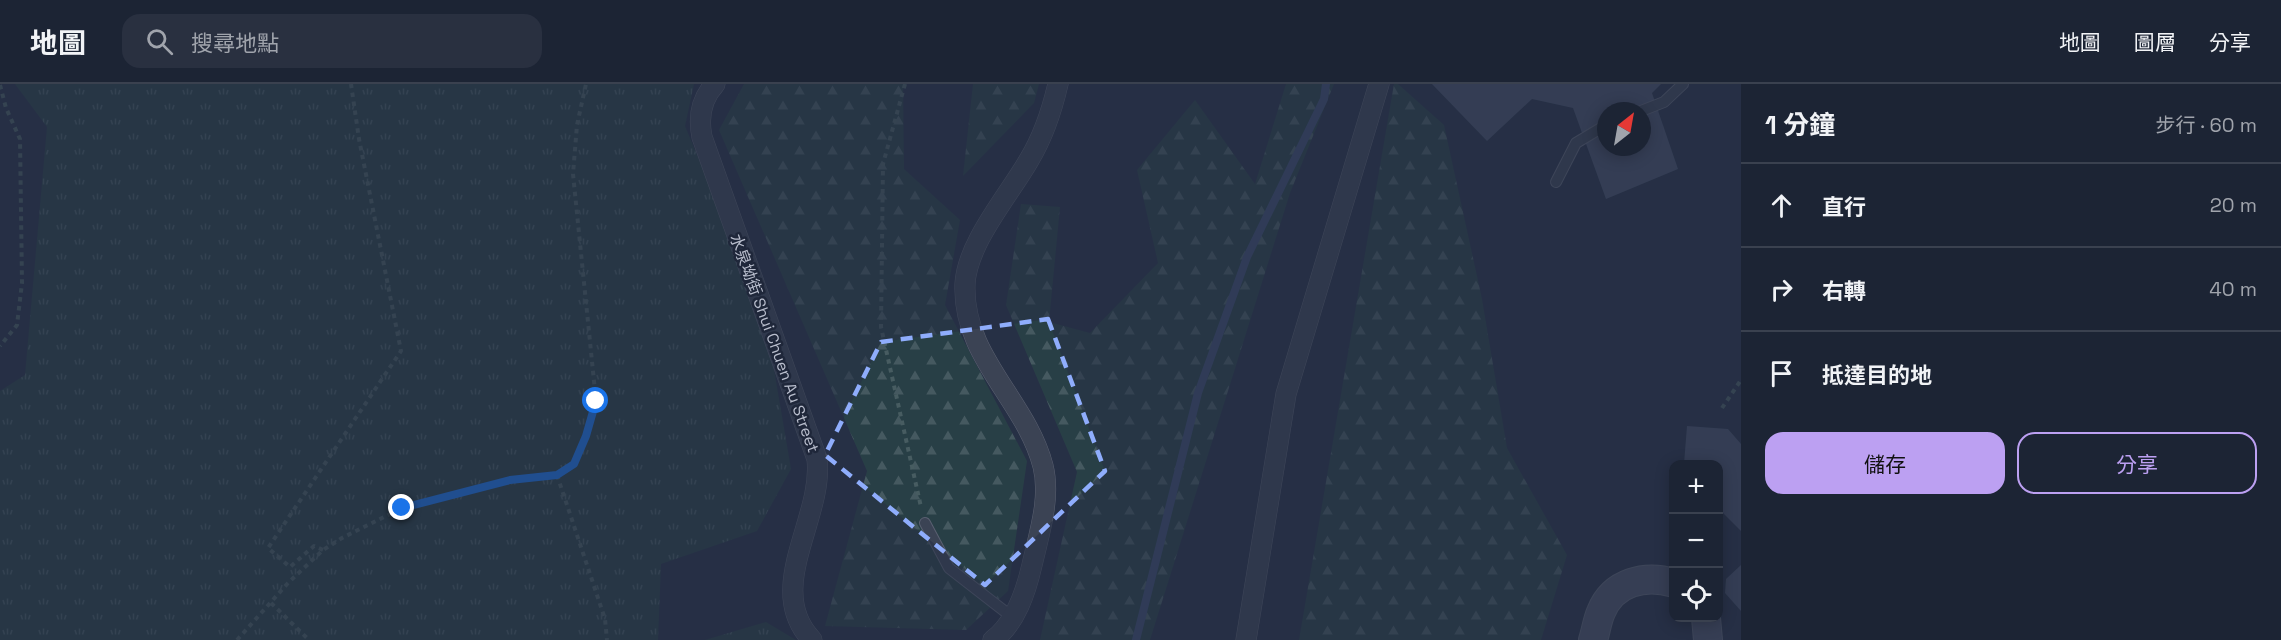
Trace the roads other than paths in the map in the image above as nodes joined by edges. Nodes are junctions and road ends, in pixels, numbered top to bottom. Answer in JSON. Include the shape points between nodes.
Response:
{"nodes":[{"id":1,"x":715,"y":84,"type":"edge"},
{"id":2,"x":1059,"y":84,"type":"edge"},
{"id":3,"x":1379,"y":84,"type":"edge"},
{"id":4,"x":1683,"y":84,"type":"edge"},
{"id":5,"x":1651,"y":107,"type":"edge"},
{"id":6,"x":1597,"y":130,"type":"edge"},
{"id":7,"x":1556,"y":182,"type":"dead end"},
{"id":8,"x":925,"y":523,"type":"road end"},
{"id":9,"x":1669,"y":582,"type":"edge"},
{"id":10,"x":1012,"y":617,"type":"junction"},
{"id":11,"x":1595,"y":638,"type":"edge"},
{"id":12,"x":812,"y":640,"type":"edge"},
{"id":13,"x":993,"y":640,"type":"edge"},
{"id":14,"x":1246,"y":640,"type":"edge"}],
"edges":[{"from":1,"to":12,"type":"street","name":"水泉坳街 Shui Chuen Au Street","via":[[701,111],[702,137],[817,459],[817,488],[792,594],[795,613]]},
{"from":2,"to":10,"type":"street","via":[[1051,114],[1031,158],[979,240],[965,282],[974,338],[1034,443],[1045,476],[1041,528],[1024,590]]},
{"from":3,"to":14,"type":"street","via":[[1286,394]]},
{"from":4,"to":5,"type":"lane","via":[[1664,102]]},
{"from":6,"to":7,"type":"lane","via":[[1576,143]]},
{"from":8,"to":10,"type":"lane","via":[[949,568]]},
{"from":9,"to":11,"type":"street","via":[[1650,578],[1617,591],[1601,610]]},
{"from":10,"to":13,"type":"street"}]}
